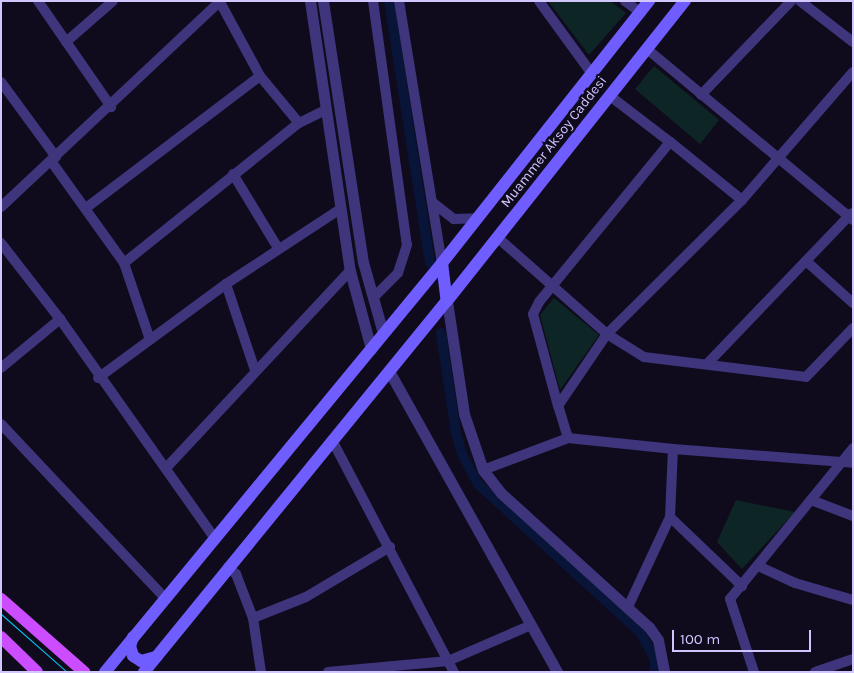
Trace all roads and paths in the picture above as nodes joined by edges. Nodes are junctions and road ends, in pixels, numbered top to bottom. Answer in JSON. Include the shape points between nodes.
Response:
{"nodes":[{"id":1,"x":38,"y":1,"type":"edge"},
{"id":2,"x":113,"y":1,"type":"edge"},
{"id":3,"x":310,"y":1,"type":"edge"},
{"id":4,"x":323,"y":1,"type":"edge"},
{"id":5,"x":373,"y":1,"type":"edge"},
{"id":6,"x":400,"y":1,"type":"edge"},
{"id":7,"x":539,"y":1,"type":"edge"},
{"id":8,"x":625,"y":1,"type":"edge"},
{"id":9,"x":650,"y":1,"type":"edge"},
{"id":10,"x":685,"y":1,"type":"edge"},
{"id":11,"x":791,"y":1,"type":"edge"},
{"id":12,"x":800,"y":1,"type":"edge"},
{"id":13,"x":220,"y":2,"type":"edge"},
{"id":14,"x":640,"y":12,"type":"junction"},
{"id":15,"x":66,"y":42,"type":"junction"},
{"id":16,"x":853,"y":42,"type":"edge"},
{"id":17,"x":646,"y":49,"type":"junction"},
{"id":18,"x":853,"y":72,"type":"edge"},
{"id":19,"x":592,"y":74,"type":"junction"},
{"id":20,"x":260,"y":76,"type":"junction"},
{"id":21,"x":1,"y":82,"type":"edge"},
{"id":22,"x":701,"y":95,"type":"junction"},
{"id":23,"x":610,"y":96,"type":"junction"},
{"id":24,"x":111,"y":107,"type":"junction"},
{"id":25,"x":326,"y":110,"type":"junction"},
{"id":26,"x":299,"y":123,"type":"junction"},
{"id":27,"x":670,"y":142,"type":"junction"},
{"id":28,"x":775,"y":157,"type":"junction"},
{"id":29,"x":54,"y":159,"type":"junction"},
{"id":30,"x":233,"y":174,"type":"junction"},
{"id":31,"x":742,"y":200,"type":"junction"},
{"id":32,"x":432,"y":202,"type":"junction"},
{"id":33,"x":1,"y":207,"type":"edge"},
{"id":34,"x":86,"y":208,"type":"junction"},
{"id":35,"x":340,"y":209,"type":"junction"},
{"id":36,"x":851,"y":216,"type":"edge"},
{"id":37,"x":478,"y":218,"type":"junction"},
{"id":38,"x":498,"y":237,"type":"junction"},
{"id":39,"x":1,"y":243,"type":"edge"},
{"id":40,"x":278,"y":248,"type":"junction"},
{"id":41,"x":806,"y":261,"type":"junction"},
{"id":42,"x":124,"y":263,"type":"junction"},
{"id":43,"x":442,"y":263,"type":"junction"},
{"id":44,"x":350,"y":270,"type":"junction"},
{"id":45,"x":226,"y":284,"type":"junction"},
{"id":46,"x":554,"y":284,"type":"junction"},
{"id":47,"x":373,"y":298,"type":"junction"},
{"id":48,"x":447,"y":301,"type":"junction"},
{"id":49,"x":853,"y":303,"type":"edge"},
{"id":50,"x":60,"y":319,"type":"junction"},
{"id":51,"x":853,"y":328,"type":"edge"},
{"id":52,"x":383,"y":334,"type":"junction"},
{"id":53,"x":607,"y":334,"type":"junction"},
{"id":54,"x":150,"y":340,"type":"junction"},
{"id":55,"x":371,"y":349,"type":"junction"},
{"id":56,"x":707,"y":364,"type":"junction"},
{"id":57,"x":1,"y":368,"type":"edge"},
{"id":58,"x":255,"y":370,"type":"junction"},
{"id":59,"x":388,"y":371,"type":"junction"},
{"id":60,"x":98,"y":378,"type":"junction"},
{"id":61,"x":558,"y":406,"type":"junction"},
{"id":62,"x":1,"y":424,"type":"edge"},
{"id":63,"x":568,"y":438,"type":"junction"},
{"id":64,"x":332,"y":440,"type":"junction"},
{"id":65,"x":853,"y":448,"type":"edge"},
{"id":66,"x":673,"y":449,"type":"junction"},
{"id":67,"x":847,"y":462,"type":"edge"},
{"id":68,"x":167,"y":467,"type":"junction"},
{"id":69,"x":483,"y":470,"type":"junction"},
{"id":70,"x":811,"y":500,"type":"junction"},
{"id":71,"x":853,"y":516,"type":"edge"},
{"id":72,"x":670,"y":517,"type":"junction"},
{"id":73,"x":214,"y":538,"type":"junction"},
{"id":74,"x":390,"y":547,"type":"junction"},
{"id":75,"x":758,"y":566,"type":"junction"},
{"id":76,"x":228,"y":567,"type":"junction"},
{"id":77,"x":742,"y":586,"type":"junction"},
{"id":78,"x":1,"y":599,"type":"edge"},
{"id":79,"x":166,"y":599,"type":"junction"},
{"id":80,"x":853,"y":600,"type":"edge"},
{"id":81,"x":628,"y":607,"type":"junction"},
{"id":82,"x":253,"y":618,"type":"junction"},
{"id":83,"x":531,"y":625,"type":"junction"},
{"id":84,"x":1,"y":637,"type":"edge"},
{"id":85,"x":133,"y":637,"type":"junction"},
{"id":86,"x":156,"y":657,"type":"junction"},
{"id":87,"x":853,"y":659,"type":"edge"},
{"id":88,"x":448,"y":661,"type":"junction"},
{"id":89,"x":819,"y":671,"type":"edge"},
{"id":90,"x":37,"y":672,"type":"edge"},
{"id":91,"x":84,"y":672,"type":"edge"},
{"id":92,"x":105,"y":672,"type":"edge"},
{"id":93,"x":144,"y":672,"type":"edge"},
{"id":94,"x":261,"y":672,"type":"edge"},
{"id":95,"x":328,"y":672,"type":"edge"},
{"id":96,"x":454,"y":672,"type":"edge"},
{"id":97,"x":557,"y":672,"type":"edge"},
{"id":98,"x":664,"y":672,"type":"edge"},
{"id":99,"x":754,"y":672,"type":"edge"}],
"edges":[{"from":1,"to":15,"type":"street"},
{"from":2,"to":15,"type":"street"},
{"from":3,"to":25,"type":"street"},
{"from":4,"to":47,"type":"street","via":[[363,262]]},
{"from":5,"to":47,"type":"street","via":[[407,245],[398,273]]},
{"from":6,"to":32,"type":"street"},
{"from":7,"to":19,"type":"street"},
{"from":8,"to":14,"type":"street"},
{"from":9,"to":14,"type":"main road","name":"Muammer Aksoy Caddesi"},
{"from":10,"to":17,"type":"main road","name":"Muammer Aksoy Caddesi"},
{"from":11,"to":22,"type":"street"},
{"from":12,"to":16,"type":"street"},
{"from":13,"to":20,"type":"street"},
{"from":13,"to":24,"type":"street"},
{"from":14,"to":19,"type":"main road","name":"Muammer Aksoy Caddesi"},
{"from":15,"to":24,"type":"street"},
{"from":17,"to":22,"type":"street"},
{"from":17,"to":23,"type":"main road","name":"Muammer Aksoy Caddesi"},
{"from":18,"to":28,"type":"street"},
{"from":19,"to":37,"type":"main road","name":"Muammer Aksoy Caddesi"},
{"from":20,"to":26,"type":"street"},
{"from":20,"to":34,"type":"street"},
{"from":21,"to":29,"type":"street"},
{"from":22,"to":28,"type":"street"},
{"from":23,"to":27,"type":"street"},
{"from":23,"to":38,"type":"main road","name":"Muammer Aksoy Caddesi"},
{"from":24,"to":29,"type":"street"},
{"from":25,"to":26,"type":"street"},
{"from":25,"to":35,"type":"street"},
{"from":26,"to":30,"type":"street"},
{"from":27,"to":31,"type":"street"},
{"from":27,"to":46,"type":"street"},
{"from":28,"to":31,"type":"street"},
{"from":28,"to":36,"type":"street"},
{"from":29,"to":33,"type":"street"},
{"from":29,"to":34,"type":"street"},
{"from":30,"to":40,"type":"street"},
{"from":30,"to":42,"type":"street"},
{"from":31,"to":53,"type":"street"},
{"from":32,"to":37,"type":"street","via":[[454,218]]},
{"from":32,"to":43,"type":"street"},
{"from":34,"to":42,"type":"street"},
{"from":35,"to":40,"type":"street"},
{"from":35,"to":44,"type":"street"},
{"from":36,"to":41,"type":"street"},
{"from":37,"to":43,"type":"main road","name":"Muammer Aksoy Caddesi"},
{"from":38,"to":46,"type":"street"},
{"from":38,"to":48,"type":"main road","name":"Muammer Aksoy Caddesi"},
{"from":39,"to":50,"type":"street"},
{"from":40,"to":45,"type":"street"},
{"from":41,"to":49,"type":"street"},
{"from":41,"to":56,"type":"street"},
{"from":42,"to":54,"type":"street"},
{"from":43,"to":48,"type":"main road"},
{"from":43,"to":52,"type":"main road","name":"Muammer Aksoy Caddesi"},
{"from":44,"to":55,"type":"street"},
{"from":44,"to":58,"type":"street"},
{"from":45,"to":54,"type":"street"},
{"from":45,"to":58,"type":"street"},
{"from":46,"to":53,"type":"street"},
{"from":46,"to":61,"type":"street","via":[[539,302],[533,319]]},
{"from":47,"to":52,"type":"street"},
{"from":48,"to":59,"type":"main road","name":"Muammer Aksoy Caddesi"},
{"from":48,"to":69,"type":"street","via":[[466,422]]},
{"from":50,"to":57,"type":"street"},
{"from":50,"to":60,"type":"street"},
{"from":51,"to":56,"type":"street","via":[[806,377]]},
{"from":52,"to":55,"type":"main road","name":"Muammer Aksoy Caddesi"},
{"from":53,"to":56,"type":"street","via":[[644,357]]},
{"from":53,"to":61,"type":"street"},
{"from":54,"to":60,"type":"street"},
{"from":55,"to":73,"type":"main road","name":"Muammer Aksoy Caddesi"},
{"from":58,"to":68,"type":"street"},
{"from":59,"to":64,"type":"main road","name":"Muammer Aksoy Caddesi"},
{"from":59,"to":83,"type":"street"},
{"from":60,"to":68,"type":"street"},
{"from":61,"to":63,"type":"street"},
{"from":62,"to":79,"type":"street"},
{"from":63,"to":66,"type":"street"},
{"from":63,"to":69,"type":"street"},
{"from":64,"to":74,"type":"street"},
{"from":64,"to":76,"type":"main road","name":"Muammer Aksoy Caddesi"},
{"from":65,"to":67,"type":"street"},
{"from":66,"to":67,"type":"street"},
{"from":66,"to":72,"type":"street"},
{"from":67,"to":70,"type":"street"},
{"from":68,"to":73,"type":"street"},
{"from":69,"to":81,"type":"street","via":[[501,493]]},
{"from":70,"to":71,"type":"street"},
{"from":70,"to":75,"type":"street"},
{"from":72,"to":77,"type":"street"},
{"from":72,"to":81,"type":"street"},
{"from":73,"to":79,"type":"main road","name":"Muammer Aksoy Caddesi"},
{"from":74,"to":82,"type":"street","via":[[306,597]]},
{"from":74,"to":88,"type":"street"},
{"from":75,"to":77,"type":"street"},
{"from":75,"to":80,"type":"street","via":[[794,583]]},
{"from":76,"to":82,"type":"street","via":[[236,574]]},
{"from":76,"to":86,"type":"main road","name":"Muammer Aksoy Caddesi"},
{"from":77,"to":99,"type":"street","via":[[730,599]]},
{"from":78,"to":91,"type":"main road"},
{"from":79,"to":85,"type":"main road","name":"Muammer Aksoy Caddesi"},
{"from":81,"to":98,"type":"street","via":[[658,640]]},
{"from":82,"to":94,"type":"street"},
{"from":83,"to":88,"type":"street"},
{"from":83,"to":97,"type":"street"},
{"from":84,"to":90,"type":"main road"},
{"from":85,"to":86,"type":"main road","via":[[130,646],[133,656],[141,661]]},
{"from":85,"to":92,"type":"main road","name":"Muammer Aksoy Caddesi"},
{"from":86,"to":93,"type":"main road","name":"Muammer Aksoy Caddesi"},
{"from":87,"to":89,"type":"street"},
{"from":88,"to":95,"type":"street"},
{"from":88,"to":96,"type":"street"}]}
